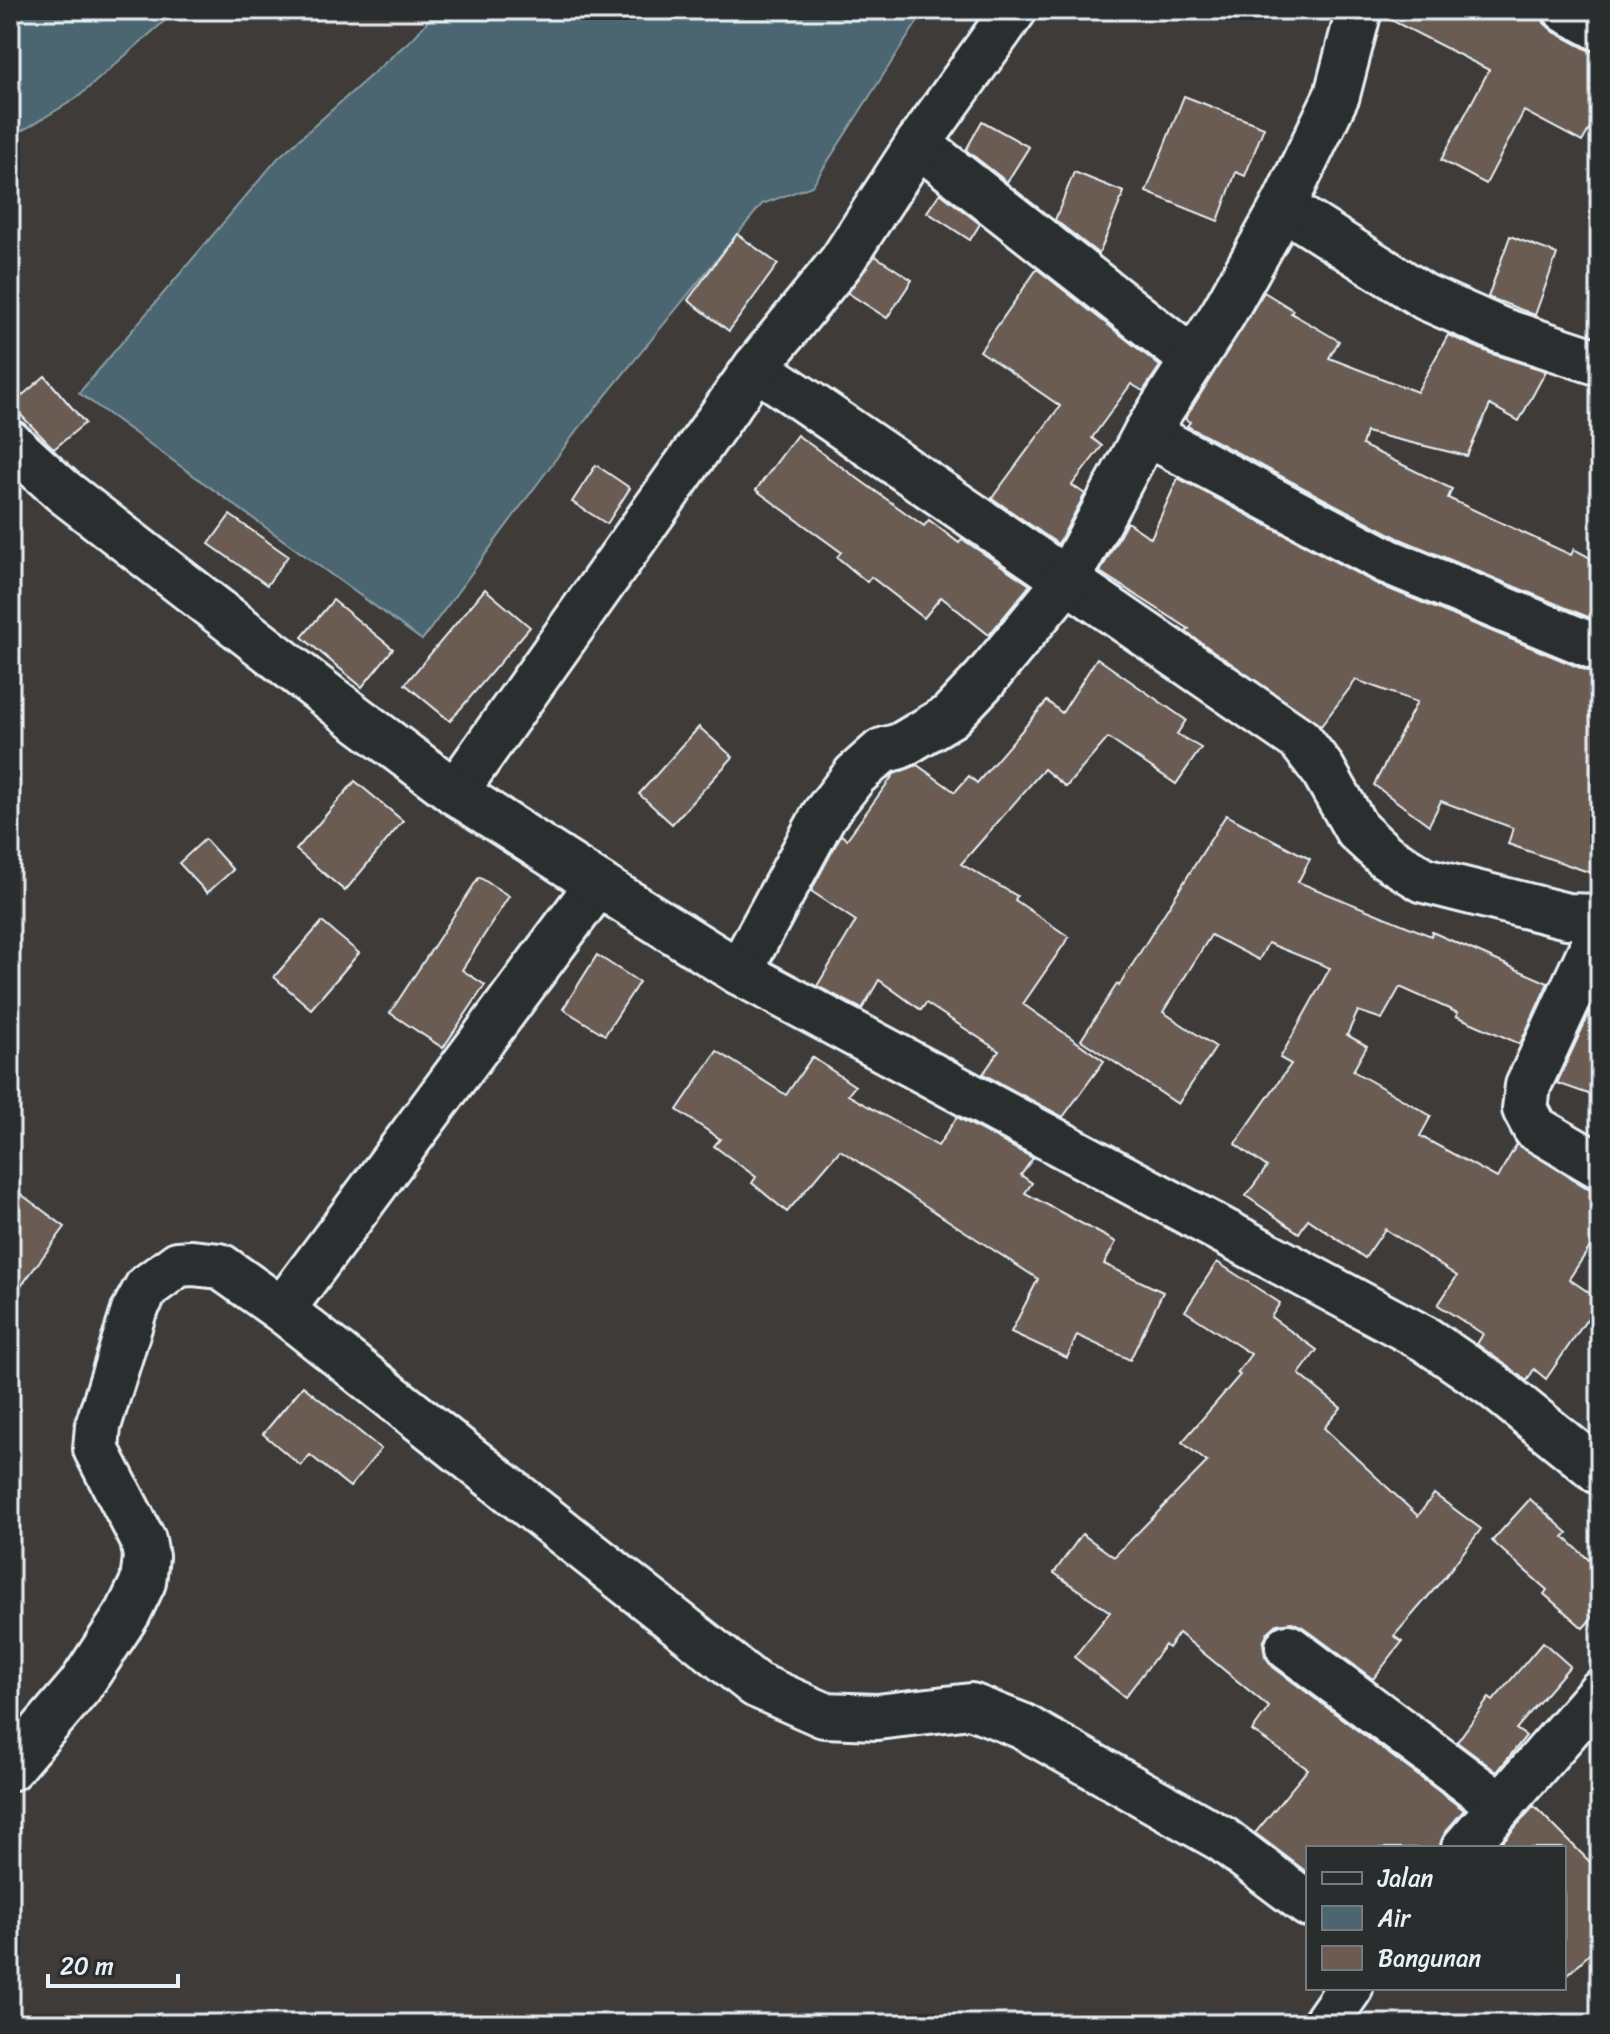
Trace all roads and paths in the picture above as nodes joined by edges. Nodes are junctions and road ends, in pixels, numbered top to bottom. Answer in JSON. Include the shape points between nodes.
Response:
{"nodes":[{"id":1,"x":1014,"y":10,"type":"edge"},
{"id":2,"x":1359,"y":10,"type":"edge"},
{"id":3,"x":1566,"y":10,"type":"edge"},
{"id":4,"x":1600,"y":28,"type":"edge"},
{"id":5,"x":918,"y":144,"type":"junction"},
{"id":6,"x":1283,"y":207,"type":"junction"},
{"id":7,"x":1193,"y":360,"type":"junction"},
{"id":8,"x":1600,"y":363,"type":"edge"},
{"id":9,"x":756,"y":367,"type":"junction"},
{"id":10,"x":1146,"y":433,"type":"junction"},
{"id":11,"x":10,"y":443,"type":"edge"},
{"id":12,"x":1067,"y":580,"type":"junction"},
{"id":13,"x":1600,"y":649,"type":"edge"},
{"id":14,"x":455,"y":792,"type":"junction"},
{"id":15,"x":598,"y":884,"type":"junction"},
{"id":16,"x":1600,"y":917,"type":"edge"},
{"id":17,"x":1600,"y":930,"type":"edge"},
{"id":18,"x":739,"y":972,"type":"junction"},
{"id":19,"x":1600,"y":1166,"type":"edge"},
{"id":20,"x":282,"y":1310,"type":"junction"},
{"id":21,"x":1600,"y":1472,"type":"edge"},
{"id":22,"x":1288,"y":1647,"type":"dead end"},
{"id":23,"x":1600,"y":1692,"type":"edge"},
{"id":24,"x":10,"y":1768,"type":"edge"},
{"id":25,"x":1500,"y":1805,"type":"junction"},
{"id":26,"x":1466,"y":1846,"type":"edge"},
{"id":27,"x":1306,"y":1902,"type":"edge"},
{"id":28,"x":1349,"y":1990,"type":"edge"},
{"id":29,"x":1325,"y":2024,"type":"edge"}],
"edges":[{"from":1,"to":5,"type":"street"},
{"from":2,"to":6,"type":"street","via":[[1337,95]]},
{"from":3,"to":4,"type":"street"},
{"from":5,"to":7,"type":"street"},
{"from":5,"to":9,"type":"street","via":[[842,261]]},
{"from":6,"to":7,"type":"street"},
{"from":6,"to":8,"type":"street","via":[[1425,297],[1500,330]]},
{"from":7,"to":10,"type":"street"},
{"from":9,"to":12,"type":"street"},
{"from":9,"to":14,"type":"street"},
{"from":10,"to":12,"type":"street"},
{"from":10,"to":13,"type":"street","via":[[1387,561]]},
{"from":11,"to":14,"type":"street","via":[[75,500]]},
{"from":12,"to":16,"type":"street","via":[[1300,740],[1357,830],[1385,856],[1424,880],[1567,916]]},
{"from":12,"to":18,"type":"street","via":[[950,716],[882,751],[855,775],[824,815]]},
{"from":14,"to":15,"type":"street"},
{"from":15,"to":18,"type":"street"},
{"from":15,"to":20,"type":"street"},
{"from":17,"to":19,"type":"street","via":[[1528,1086],[1525,1109],[1535,1128]]},
{"from":18,"to":21,"type":"street","via":[[1425,1339],[1491,1384]]},
{"from":20,"to":24,"type":"street","via":[[220,1266],[178,1264],[147,1287],[134,1311],[98,1426],[96,1449],[143,1540],[143,1582],[80,1686]]},
{"from":20,"to":27,"type":"street","via":[[756,1685],[824,1715],[877,1717],[971,1706],[1022,1726],[1222,1839]]},
{"from":22,"to":25,"type":"street"},
{"from":23,"to":25,"type":"street"},
{"from":25,"to":26,"type":"street"},
{"from":28,"to":29,"type":"street"}]}
